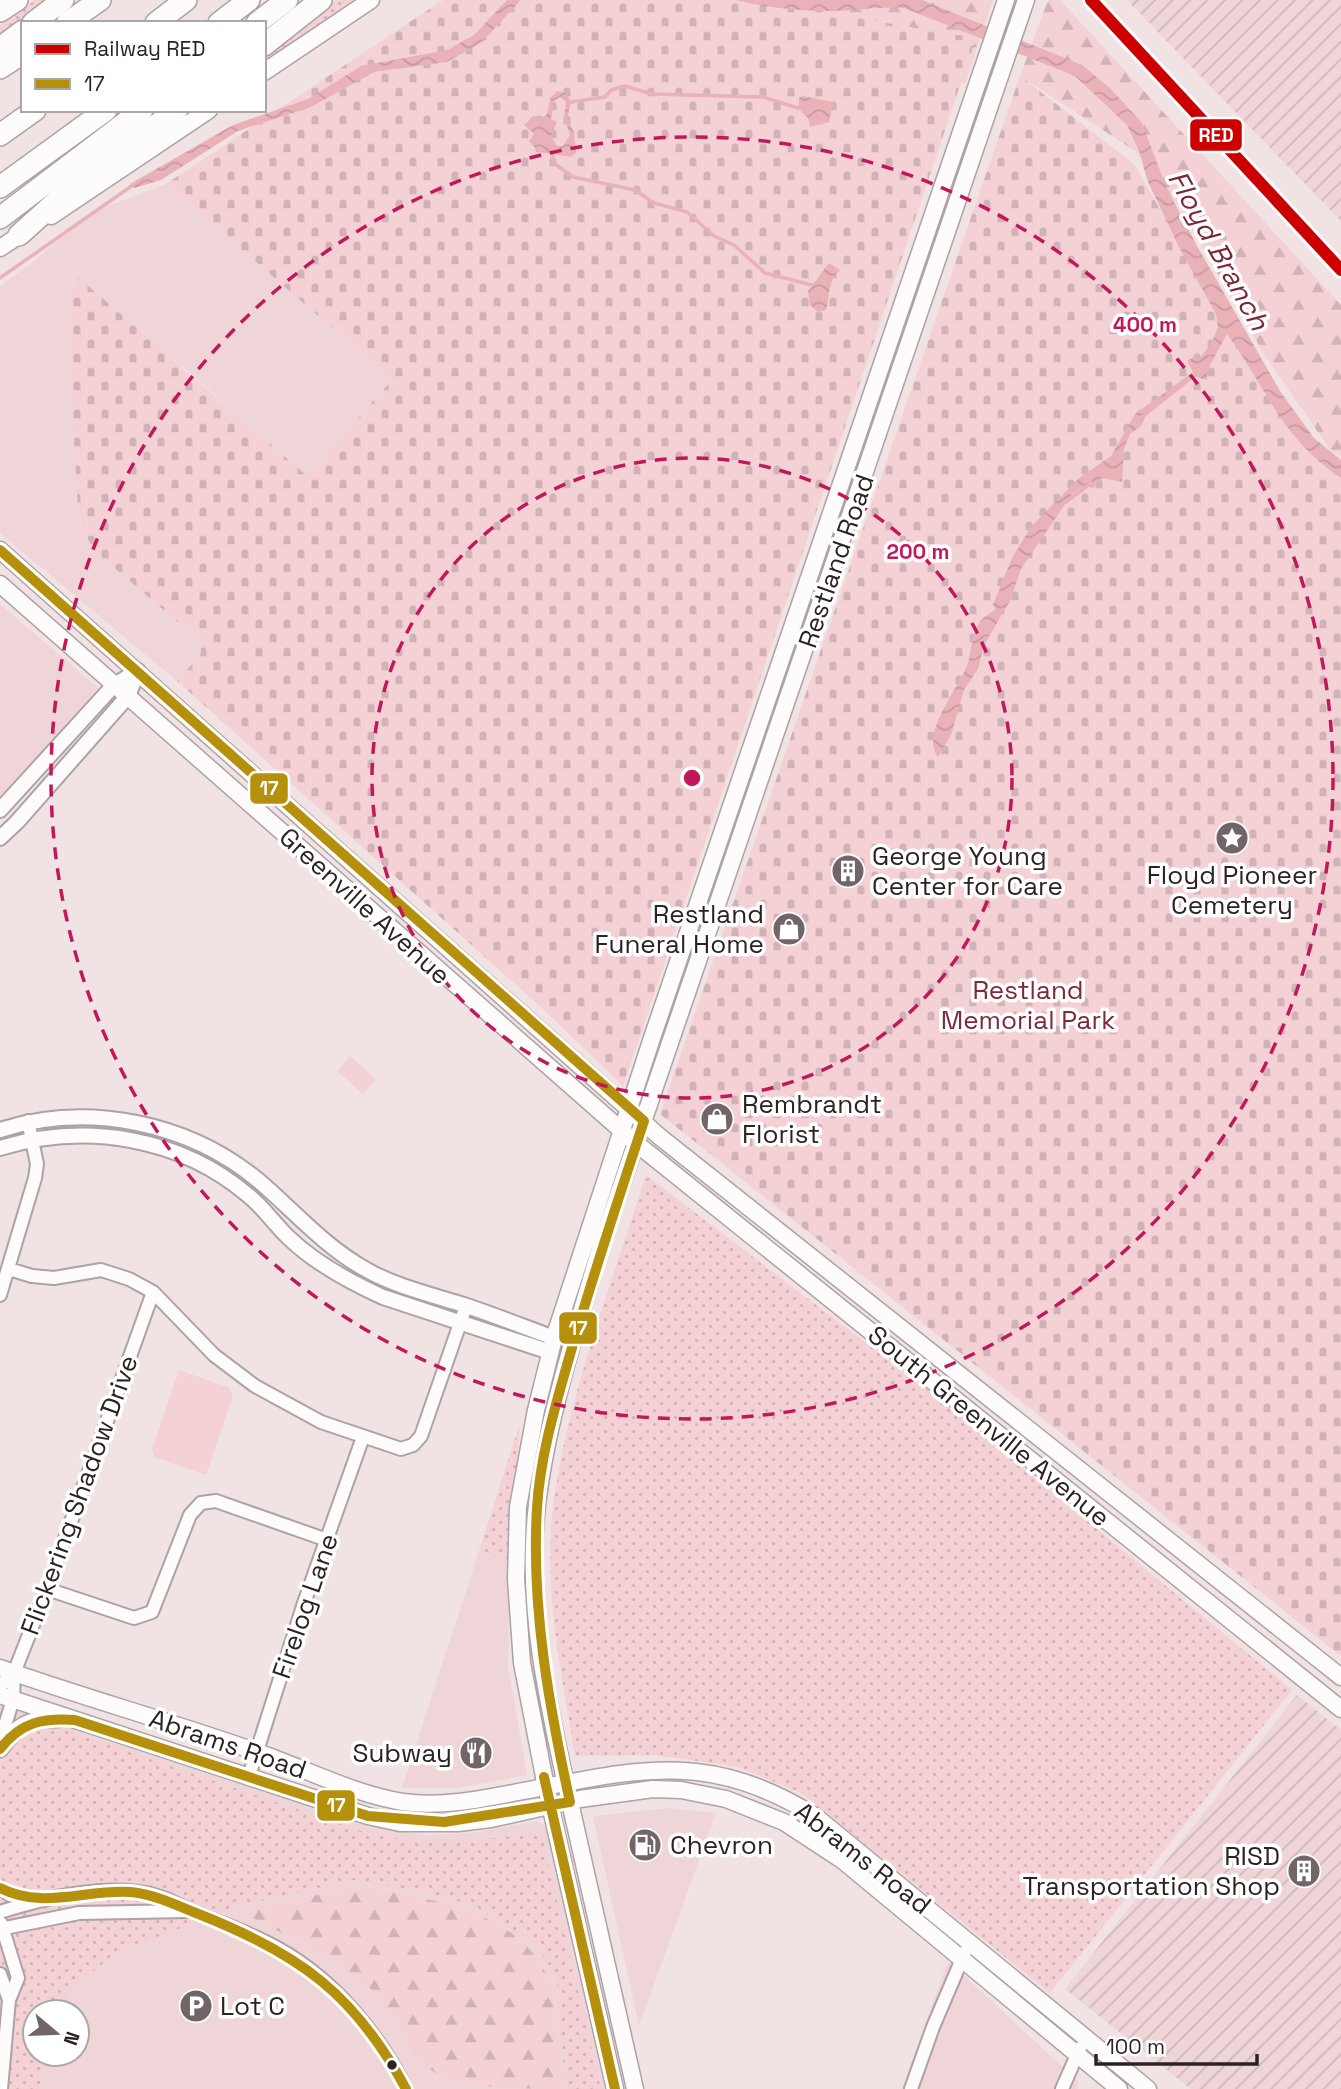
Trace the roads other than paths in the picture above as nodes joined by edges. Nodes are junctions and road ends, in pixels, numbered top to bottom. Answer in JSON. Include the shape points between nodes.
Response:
{"nodes":[{"id":1,"x":6,"y":0,"type":"edge"},
{"id":2,"x":17,"y":0,"type":"edge"},
{"id":3,"x":64,"y":0,"type":"edge"},
{"id":4,"x":100,"y":0,"type":"edge"},
{"id":5,"x":186,"y":0,"type":"edge"},
{"id":6,"x":248,"y":0,"type":"edge"},
{"id":7,"x":288,"y":0,"type":"edge"},
{"id":8,"x":321,"y":0,"type":"edge"},
{"id":9,"x":371,"y":0,"type":"edge"},
{"id":10,"x":1006,"y":0,"type":"edge"},
{"id":11,"x":1026,"y":0,"type":"edge"},
{"id":12,"x":0,"y":8,"type":"edge"},
{"id":13,"x":36,"y":21,"type":"edge"},
{"id":14,"x":70,"y":21,"type":"edge"},
{"id":15,"x":159,"y":21,"type":"edge"},
{"id":16,"x":222,"y":21,"type":"edge"},
{"id":17,"x":260,"y":21,"type":"edge"},
{"id":18,"x":21,"y":32,"type":"edge"},
{"id":19,"x":266,"y":43,"type":"edge"},
{"id":20,"x":0,"y":48,"type":"edge"},
{"id":21,"x":21,"y":54,"type":"edge"},
{"id":22,"x":0,"y":68,"type":"edge"},
{"id":23,"x":266,"y":71,"type":"edge"},
{"id":24,"x":32,"y":112,"type":"edge"},
{"id":25,"x":103,"y":112,"type":"edge"},
{"id":26,"x":139,"y":112,"type":"edge"},
{"id":27,"x":174,"y":112,"type":"edge"},
{"id":28,"x":206,"y":112,"type":"edge"},
{"id":29,"x":0,"y":135,"type":"edge"},
{"id":30,"x":0,"y":187,"type":"edge"},
{"id":31,"x":0,"y":218,"type":"edge"},
{"id":32,"x":19,"y":235,"type":"junction"},
{"id":33,"x":0,"y":248,"type":"edge"},
{"id":34,"x":0,"y":550,"type":"edge"},
{"id":35,"x":0,"y":584,"type":"edge"},
{"id":36,"x":138,"y":671,"type":"junction"},
{"id":37,"x":114,"y":685,"type":"junction"},
{"id":38,"x":128,"y":696,"type":"junction"},
{"id":39,"x":0,"y":810,"type":"edge"},
{"id":40,"x":0,"y":838,"type":"edge"},
{"id":41,"x":360,"y":869,"type":"junction"},
{"id":42,"x":344,"y":886,"type":"junction"},
{"id":43,"x":629,"y":1108,"type":"junction"},
{"id":44,"x":28,"y":1121,"type":"junction"},
{"id":45,"x":644,"y":1121,"type":"junction"},
{"id":46,"x":0,"y":1130,"type":"edge"},
{"id":47,"x":622,"y":1130,"type":"junction"},
{"id":48,"x":32,"y":1138,"type":"junction"},
{"id":49,"x":637,"y":1143,"type":"junction"},
{"id":50,"x":0,"y":1148,"type":"edge"},
{"id":51,"x":715,"y":1180,"type":"junction"},
{"id":52,"x":702,"y":1197,"type":"junction"},
{"id":53,"x":786,"y":1234,"type":"junction"},
{"id":54,"x":772,"y":1251,"type":"junction"},
{"id":55,"x":9,"y":1269,"type":"junction"},
{"id":56,"x":153,"y":1292,"type":"junction"},
{"id":57,"x":0,"y":1295,"type":"edge"},
{"id":58,"x":466,"y":1306,"type":"junction"},
{"id":59,"x":461,"y":1323,"type":"junction"},
{"id":60,"x":552,"y":1345,"type":"junction"},
{"id":61,"x":363,"y":1437,"type":"junction"},
{"id":62,"x":327,"y":1540,"type":"junction"},
{"id":63,"x":47,"y":1589,"type":"junction"},
{"id":64,"x":536,"y":1594,"type":"junction"},
{"id":65,"x":517,"y":1596,"type":"junction"},
{"id":66,"x":7,"y":1670,"type":"edge"},
{"id":67,"x":1341,"y":1677,"type":"edge"},
{"id":68,"x":0,"y":1686,"type":"edge"},
{"id":69,"x":1325,"y":1696,"type":"junction"},
{"id":70,"x":7,"y":1697,"type":"edge"},
{"id":71,"x":1341,"y":1709,"type":"edge"},
{"id":72,"x":75,"y":1720,"type":"junction"},
{"id":73,"x":0,"y":1742,"type":"edge"},
{"id":74,"x":0,"y":1749,"type":"edge"},
{"id":75,"x":256,"y":1752,"type":"junction"},
{"id":76,"x":249,"y":1776,"type":"junction"},
{"id":77,"x":565,"y":1782,"type":"junction"},
{"id":78,"x":546,"y":1787,"type":"junction"},
{"id":79,"x":570,"y":1802,"type":"junction"},
{"id":80,"x":551,"y":1805,"type":"junction"},
{"id":81,"x":853,"y":1847,"type":"junction"},
{"id":82,"x":842,"y":1860,"type":"junction"},
{"id":83,"x":0,"y":1888,"type":"edge"},
{"id":84,"x":52,"y":1898,"type":"junction"},
{"id":85,"x":192,"y":1911,"type":"junction"},
{"id":86,"x":0,"y":1912,"type":"edge"},
{"id":87,"x":62,"y":1915,"type":"junction"},
{"id":88,"x":1,"y":1926,"type":"edge"},
{"id":89,"x":972,"y":1944,"type":"junction"},
{"id":90,"x":961,"y":1957,"type":"junction"},
{"id":91,"x":0,"y":1974,"type":"edge"},
{"id":92,"x":9,"y":2000,"type":"junction"},
{"id":93,"x":1091,"y":2043,"type":"junction"},
{"id":94,"x":1077,"y":2056,"type":"junction"},
{"id":95,"x":1,"y":2089,"type":"edge"},
{"id":96,"x":406,"y":2089,"type":"edge"},
{"id":97,"x":615,"y":2089,"type":"edge"},
{"id":98,"x":635,"y":2089,"type":"edge"},
{"id":99,"x":911,"y":2089,"type":"edge"},
{"id":100,"x":1062,"y":2089,"type":"edge"},
{"id":101,"x":1118,"y":2089,"type":"edge"},
{"id":102,"x":1147,"y":2089,"type":"edge"}],
"edges":[{"from":1,"to":12,"type":"main road"},
{"from":2,"to":12,"type":"highway"},
{"from":3,"to":13,"type":"highway"},
{"from":4,"to":14,"type":"highway"},
{"from":5,"to":15,"type":"highway"},
{"from":6,"to":16,"type":"highway"},
{"from":7,"to":17,"type":"highway"},
{"from":8,"to":19,"type":"highway"},
{"from":9,"to":23,"type":"main road"},
{"from":10,"to":43,"type":"main road","name":"Restland Road"},
{"from":11,"to":45,"type":"main road","name":"Restland Road"},
{"from":18,"to":20,"type":"highway"},
{"from":21,"to":22,"type":"highway"},
{"from":24,"to":29,"type":"highway"},
{"from":25,"to":30,"type":"highway"},
{"from":26,"to":31,"type":"highway"},
{"from":27,"to":32,"type":"highway","via":[[76,183]]},
{"from":28,"to":32,"type":"main road"},
{"from":32,"to":33,"type":"main road"},
{"from":34,"to":36,"type":"main road","name":"Greenville Avenue"},
{"from":35,"to":37,"type":"main road","name":"Greenville Avenue"},
{"from":36,"to":37,"type":"street"},
{"from":36,"to":38,"type":"street"},
{"from":36,"to":41,"type":"main road","name":"Greenville Avenue"},
{"from":37,"to":38,"type":"main road","name":"Greenville Avenue"},
{"from":37,"to":39,"type":"street"},
{"from":38,"to":40,"type":"street"},
{"from":38,"to":42,"type":"main road","name":"Greenville Avenue"},
{"from":41,"to":42,"type":"main road"},
{"from":41,"to":43,"type":"main road","name":"Greenville Avenue"},
{"from":42,"to":47,"type":"main road","name":"Greenville Avenue"},
{"from":43,"to":45,"type":"main road","name":"Greenville Avenue"},
{"from":43,"to":47,"type":"main road","name":"Restland Road"},
{"from":44,"to":46,"type":"street"},
{"from":44,"to":48,"type":"street"},
{"from":44,"to":58,"type":"street","via":[[104,1119],[137,1123],[195,1140],[257,1180],[352,1262]]},
{"from":45,"to":49,"type":"main road","name":"Restland Road"},
{"from":45,"to":51,"type":"main road","name":"South Greenville Avenue"},
{"from":47,"to":49,"type":"main road","name":"Greenville Avenue"},
{"from":47,"to":60,"type":"main road","name":"Restland Road"},
{"from":48,"to":50,"type":"street"},
{"from":48,"to":55,"type":"street","via":[[35,1178]]},
{"from":48,"to":59,"type":"street","via":[[101,1135],[184,1153],[252,1198],[289,1238],[339,1275],[383,1297]]},
{"from":49,"to":52,"type":"main road","name":"South Greenville Avenue"},
{"from":49,"to":64,"type":"main road","name":"Restland Road","via":[[602,1242],[554,1410],[537,1506]]},
{"from":51,"to":52,"type":"main road"},
{"from":51,"to":53,"type":"main road","name":"South Greenville Avenue"},
{"from":52,"to":54,"type":"main road","name":"South Greenville Avenue"},
{"from":53,"to":54,"type":"main road"},
{"from":53,"to":67,"type":"main road","name":"South Greenville Avenue"},
{"from":54,"to":69,"type":"main road","name":"South Greenville Avenue"},
{"from":55,"to":56,"type":"street","via":[[54,1278],[101,1270]]},
{"from":55,"to":57,"type":"street"},
{"from":56,"to":61,"type":"street","via":[[214,1355],[255,1385],[321,1422]]},
{"from":56,"to":63,"type":"street","name":"Flickering Shadow Drive"},
{"from":58,"to":59,"type":"street"},
{"from":58,"to":60,"type":"street"},
{"from":59,"to":60,"type":"street"},
{"from":59,"to":61,"type":"street","via":[[418,1440],[401,1449]]},
{"from":60,"to":65,"type":"main road","name":"Restland Road","via":[[518,1507]]},
{"from":61,"to":62,"type":"street","name":"Firelog Lane"},
{"from":62,"to":63,"type":"street","via":[[216,1502],[201,1503],[190,1515],[152,1612],[144,1617],[134,1618]]},
{"from":62,"to":75,"type":"street","name":"Firelog Lane"},
{"from":63,"to":66,"type":"street","name":"Flickering Shadow Drive"},
{"from":64,"to":65,"type":"main road"},
{"from":64,"to":77,"type":"main road","name":"Restland Road","via":[[542,1668]]},
{"from":65,"to":78,"type":"main road","name":"Restland Road","via":[[522,1663]]},
{"from":66,"to":68,"type":"street"},
{"from":66,"to":70,"type":"street","name":"Flickering Shadow Drive"},
{"from":66,"to":75,"type":"main road","name":"Abrams Road"},
{"from":67,"to":69,"type":"main road"},
{"from":69,"to":71,"type":"main road","name":"South Greenville Avenue"},
{"from":70,"to":72,"type":"main road","name":"Abrams Road"},
{"from":70,"to":73,"type":"street","name":"Flickering Shadow Drive"},
{"from":72,"to":74,"type":"main road","via":[[50,1718],[26,1723],[15,1728]]},
{"from":72,"to":76,"type":"main road","name":"Abrams Road"},
{"from":75,"to":76,"type":"street","name":"Firelog Lane"},
{"from":75,"to":78,"type":"main road","name":"Abrams Road","via":[[405,1802],[459,1803]]},
{"from":76,"to":80,"type":"main road","name":"Abrams Road","via":[[400,1823],[469,1822]]},
{"from":77,"to":78,"type":"main road","name":"Abrams Road"},
{"from":77,"to":79,"type":"main road","name":"Restland Road"},
{"from":77,"to":81,"type":"main road","name":"Abrams Road","via":[[655,1770],[725,1775],[792,1802]]},
{"from":78,"to":80,"type":"main road","name":"Restland Road"},
{"from":79,"to":80,"type":"main road","name":"Abrams Road"},
{"from":79,"to":82,"type":"main road","name":"Abrams Road","via":[[653,1789],[705,1794],[784,1822]]},
{"from":79,"to":98,"type":"main road","name":"Restland Road"},
{"from":80,"to":97,"type":"main road","name":"Restland Road"},
{"from":81,"to":82,"type":"main road"},
{"from":81,"to":89,"type":"main road","name":"Abrams Road"},
{"from":82,"to":90,"type":"main road","name":"Abrams Road"},
{"from":83,"to":84,"type":"street","via":[[22,1899]]},
{"from":84,"to":85,"type":"street","via":[[147,1894]]},
{"from":84,"to":86,"type":"street"},
{"from":84,"to":87,"type":"street"},
{"from":85,"to":87,"type":"street"},
{"from":85,"to":96,"type":"street","via":[[252,1935],[305,1967],[360,2020]]},
{"from":87,"to":88,"type":"street"},
{"from":88,"to":92,"type":"street","via":[[18,1978]]},
{"from":89,"to":90,"type":"street"},
{"from":89,"to":93,"type":"main road","name":"Abrams Road"},
{"from":90,"to":94,"type":"main road","name":"Abrams Road"},
{"from":90,"to":99,"type":"street"},
{"from":91,"to":92,"type":"street"},
{"from":92,"to":95,"type":"street"},
{"from":93,"to":94,"type":"street"},
{"from":93,"to":102,"type":"main road","name":"Abrams Road"},
{"from":94,"to":100,"type":"street"},
{"from":94,"to":101,"type":"main road","name":"Abrams Road"}]}
